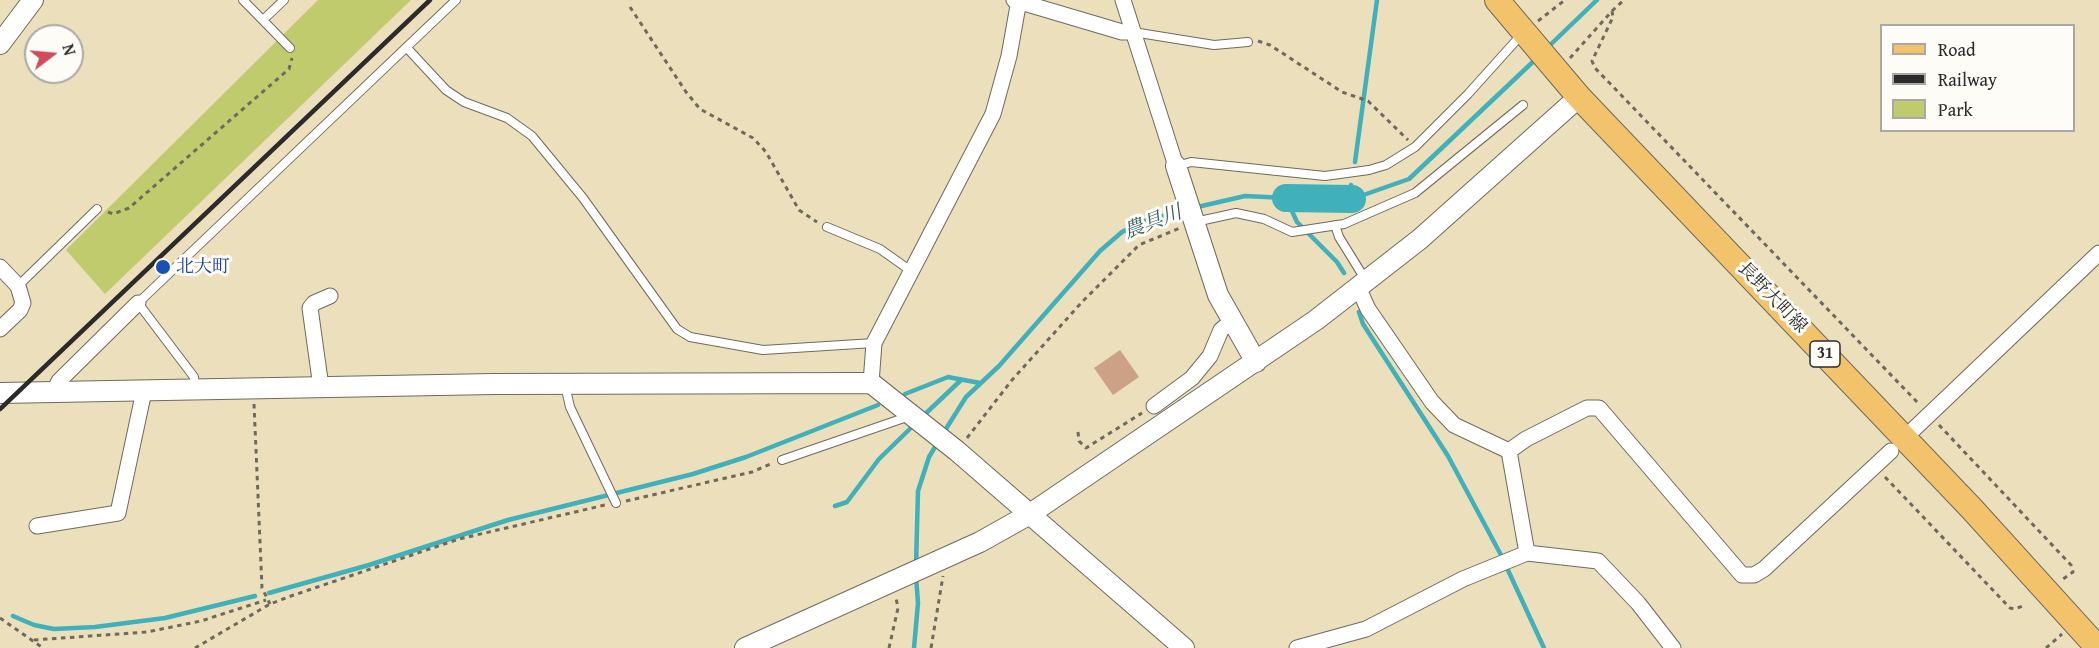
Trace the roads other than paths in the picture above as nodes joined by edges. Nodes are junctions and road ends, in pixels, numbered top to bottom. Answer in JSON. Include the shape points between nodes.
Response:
{"nodes":[{"id":1,"x":33,"y":0,"type":"edge"},
{"id":2,"x":243,"y":0,"type":"edge"},
{"id":3,"x":284,"y":0,"type":"edge"},
{"id":4,"x":456,"y":0,"type":"edge"},
{"id":5,"x":1017,"y":0,"type":"edge"},
{"id":6,"x":1123,"y":0,"type":"edge"},
{"id":7,"x":1497,"y":0,"type":"edge"},
{"id":8,"x":262,"y":20,"type":"junction"},
{"id":9,"x":1133,"y":32,"type":"junction"},
{"id":10,"x":1526,"y":36,"type":"junction"},
{"id":11,"x":1248,"y":42,"type":"road end"},
{"id":12,"x":0,"y":44,"type":"edge"},
{"id":13,"x":290,"y":48,"type":"road end"},
{"id":14,"x":407,"y":48,"type":"junction"},
{"id":15,"x":1579,"y":97,"type":"junction"},
{"id":16,"x":1523,"y":105,"type":"dead end"},
{"id":17,"x":1178,"y":170,"type":"junction"},
{"id":18,"x":97,"y":209,"type":"road end"},
{"id":19,"x":1193,"y":219,"type":"junction"},
{"id":20,"x":1335,"y":225,"type":"junction"},
{"id":21,"x":827,"y":227,"type":"road end"},
{"id":22,"x":2099,"y":253,"type":"edge"},
{"id":23,"x":0,"y":267,"type":"edge"},
{"id":24,"x":910,"y":271,"type":"junction"},
{"id":25,"x":1362,"y":283,"type":"junction"},
{"id":26,"x":18,"y":286,"type":"junction"},
{"id":27,"x":330,"y":296,"type":"dead end"},
{"id":28,"x":138,"y":303,"type":"junction"},
{"id":29,"x":1231,"y":322,"type":"junction"},
{"id":30,"x":0,"y":329,"type":"edge"},
{"id":31,"x":874,"y":342,"type":"junction"},
{"id":32,"x":1256,"y":362,"type":"junction"},
{"id":33,"x":565,"y":383,"type":"junction"},
{"id":34,"x":872,"y":383,"type":"junction"},
{"id":35,"x":321,"y":387,"type":"junction"},
{"id":36,"x":195,"y":391,"type":"junction"},
{"id":37,"x":144,"y":392,"type":"junction"},
{"id":38,"x":0,"y":393,"type":"edge"},
{"id":39,"x":53,"y":393,"type":"junction"},
{"id":40,"x":1154,"y":406,"type":"road end"},
{"id":41,"x":912,"y":415,"type":"junction"},
{"id":42,"x":1914,"y":429,"type":"dead end"},
{"id":43,"x":1509,"y":451,"type":"junction"},
{"id":44,"x":1891,"y":451,"type":"dead end"},
{"id":45,"x":782,"y":460,"type":"road end"},
{"id":46,"x":616,"y":502,"type":"road end"},
{"id":47,"x":1030,"y":514,"type":"junction"},
{"id":48,"x":38,"y":526,"type":"dead end"},
{"id":49,"x":1527,"y":553,"type":"junction"},
{"id":50,"x":745,"y":648,"type":"edge"},
{"id":51,"x":1184,"y":648,"type":"edge"},
{"id":52,"x":1297,"y":648,"type":"edge"},
{"id":53,"x":1673,"y":648,"type":"edge"},
{"id":54,"x":2098,"y":648,"type":"edge"}],
"edges":[{"from":1,"to":12,"type":"street"},
{"from":2,"to":8,"type":"lane"},
{"from":3,"to":8,"type":"lane"},
{"from":4,"to":14,"type":"lane"},
{"from":5,"to":9,"type":"street"},
{"from":5,"to":24,"type":"street","via":[[1009,56],[993,114]]},
{"from":6,"to":9,"type":"street"},
{"from":7,"to":10,"type":"main road","name":"長野大町線","number":"31"},
{"from":8,"to":13,"type":"lane"},
{"from":9,"to":11,"type":"lane","via":[[1214,45]]},
{"from":9,"to":17,"type":"street"},
{"from":10,"to":15,"type":"main road","name":"長野大町線","number":"31"},
{"from":10,"to":17,"type":"lane","via":[[1414,147],[1386,165],[1324,176],[1191,162]]},
{"from":14,"to":28,"type":"lane"},
{"from":14,"to":31,"type":"lane","via":[[446,90],[471,105],[507,118],[532,136],[677,329],[690,337],[763,350]]},
{"from":15,"to":25,"type":"street","via":[[1420,239]]},
{"from":15,"to":54,"type":"main road","name":"長野大町線","number":"31","via":[[1972,509]]},
{"from":16,"to":20,"type":"lane","via":[[1415,194]]},
{"from":17,"to":19,"type":"street"},
{"from":18,"to":26,"type":"lane"},
{"from":19,"to":20,"type":"lane","via":[[1236,213],[1264,219],[1292,232]]},
{"from":19,"to":29,"type":"street","via":[[1212,281]]},
{"from":20,"to":25,"type":"lane"},
{"from":21,"to":24,"type":"lane","via":[[880,249]]},
{"from":22,"to":42,"type":"street"},
{"from":23,"to":26,"type":"street"},
{"from":24,"to":31,"type":"street"},
{"from":25,"to":32,"type":"street"},
{"from":25,"to":43,"type":"street","via":[[1368,309],[1432,402],[1454,425]]},
{"from":26,"to":30,"type":"street","via":[[23,303]]},
{"from":27,"to":35,"type":"street","via":[[310,308]]},
{"from":28,"to":36,"type":"lane","via":[[194,377]]},
{"from":28,"to":39,"type":"street","via":[[58,381]]},
{"from":29,"to":32,"type":"street"},
{"from":29,"to":40,"type":"street","via":[[1221,330],[1210,356],[1192,378]]},
{"from":31,"to":34,"type":"street"},
{"from":32,"to":47,"type":"street"},
{"from":33,"to":34,"type":"street"},
{"from":33,"to":35,"type":"street"},
{"from":33,"to":46,"type":"lane","via":[[570,407]]},
{"from":34,"to":41,"type":"street"},
{"from":35,"to":36,"type":"street"},
{"from":36,"to":37,"type":"street"},
{"from":37,"to":39,"type":"street"},
{"from":37,"to":48,"type":"street","via":[[118,513]]},
{"from":38,"to":39,"type":"street"},
{"from":41,"to":45,"type":"lane"},
{"from":41,"to":47,"type":"street"},
{"from":43,"to":44,"type":"street","via":[[1587,408],[1599,408],[1742,575],[1754,575],[1764,569]]},
{"from":43,"to":49,"type":"street"},
{"from":47,"to":50,"type":"street","via":[[936,562]]},
{"from":47,"to":51,"type":"street"},
{"from":49,"to":52,"type":"street","via":[[1463,579],[1366,628]]},
{"from":49,"to":53,"type":"street","via":[[1598,561]]}]}
